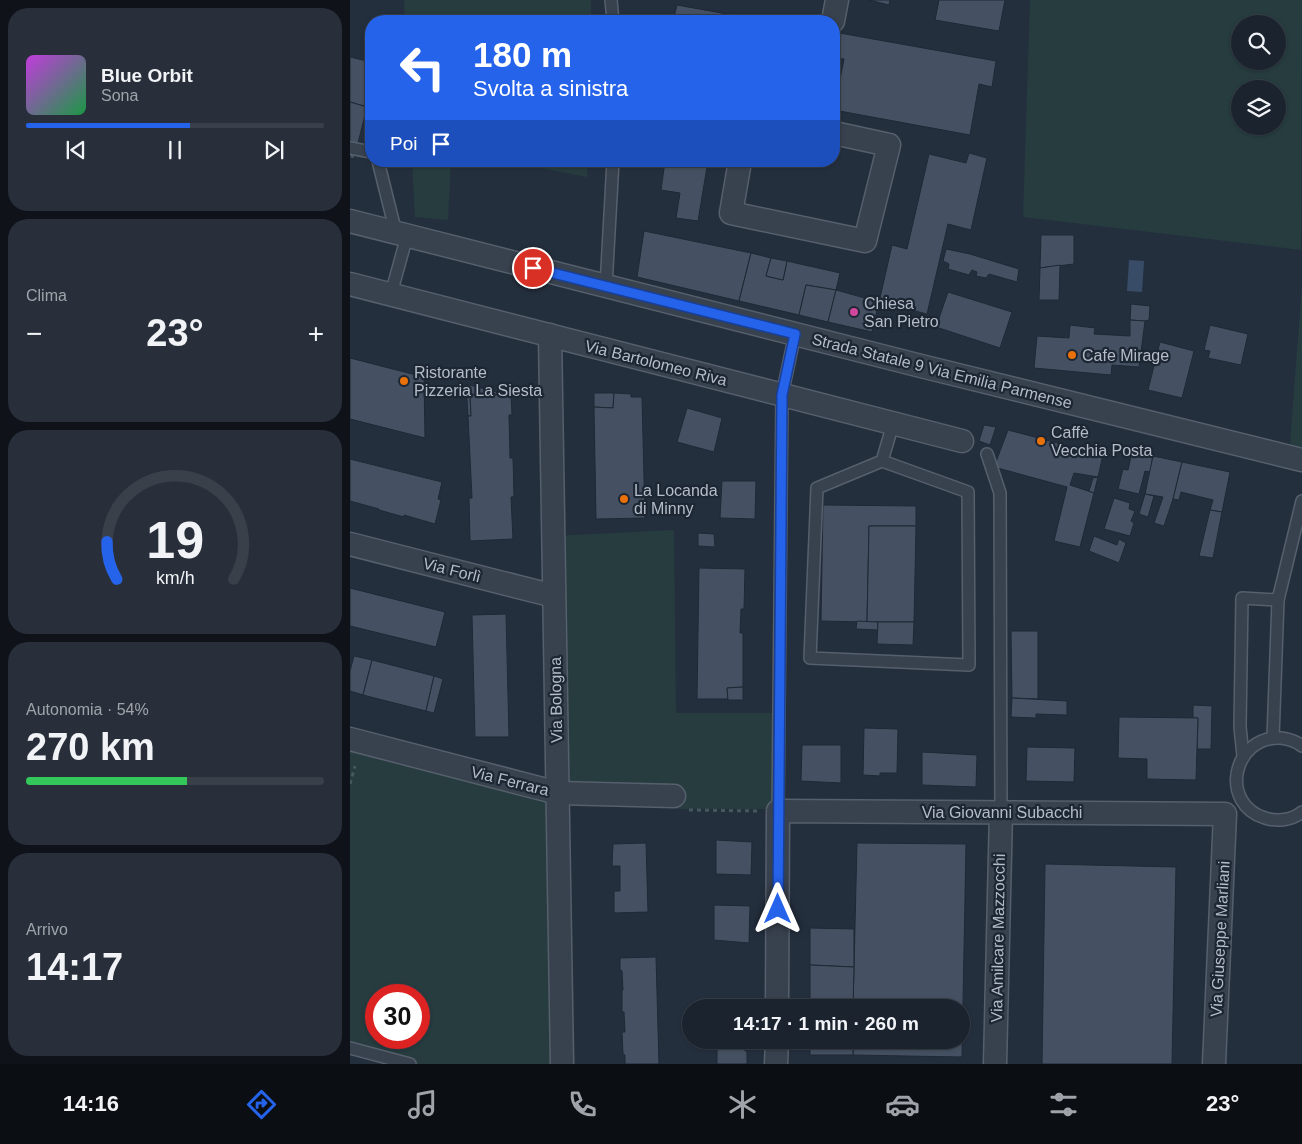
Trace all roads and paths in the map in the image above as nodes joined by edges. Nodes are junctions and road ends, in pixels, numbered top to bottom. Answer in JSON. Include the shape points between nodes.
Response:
{"nodes":[{"id":1,"x":611,"y":0,"type":"edge"},
{"id":2,"x":837,"y":0,"type":"edge"},
{"id":3,"x":612,"y":15,"type":"edge"},
{"id":4,"x":834,"y":15,"type":"edge"},
{"id":5,"x":840,"y":134,"type":"edge"},
{"id":6,"x":350,"y":148,"type":"edge"},
{"id":7,"x":365,"y":151,"type":"edge"},
{"id":8,"x":380,"y":167,"type":"edge"},
{"id":9,"x":612,"y":167,"type":"edge"},
{"id":10,"x":739,"y":167,"type":"edge"},
{"id":11,"x":350,"y":221,"type":"edge"},
{"id":12,"x":401,"y":234,"type":"junction"},
{"id":13,"x":350,"y":284,"type":"edge"},
{"id":14,"x":606,"y":286,"type":"junction"},
{"id":15,"x":391,"y":294,"type":"junction"},
{"id":16,"x":795,"y":334,"type":"junction"},
{"id":17,"x":550,"y":336,"type":"junction"},
{"id":18,"x":782,"y":395,"type":"junction"},
{"id":19,"x":893,"y":424,"type":"junction"},
{"id":20,"x":962,"y":441,"type":"dead end"},
{"id":21,"x":987,"y":454,"type":"dead end"},
{"id":22,"x":1302,"y":460,"type":"edge"},
{"id":23,"x":882,"y":461,"type":"junction"},
{"id":24,"x":1302,"y":501,"type":"edge"},
{"id":25,"x":350,"y":544,"type":"edge"},
{"id":26,"x":554,"y":596,"type":"junction"},
{"id":27,"x":1278,"y":600,"type":"junction"},
{"id":28,"x":1273,"y":738,"type":"junction"},
{"id":29,"x":350,"y":739,"type":"edge"},
{"id":30,"x":1302,"y":746,"type":"edge"},
{"id":31,"x":1243,"y":756,"type":"junction"},
{"id":32,"x":355,"y":766,"type":"dead end"},
{"id":33,"x":350,"y":784,"type":"edge"},
{"id":34,"x":558,"y":793,"type":"junction"},
{"id":35,"x":674,"y":796,"type":"joint"},
{"id":36,"x":778,"y":810,"type":"junction"},
{"id":37,"x":1001,"y":812,"type":"junction"},
{"id":38,"x":1302,"y":812,"type":"edge"},
{"id":39,"x":1225,"y":814,"type":"joint"},
{"id":40,"x":777,"y":999,"type":"edge"},
{"id":41,"x":350,"y":1048,"type":"edge"},
{"id":42,"x":776,"y":1049,"type":"edge"},
{"id":43,"x":410,"y":1064,"type":"edge"},
{"id":44,"x":562,"y":1064,"type":"edge"},
{"id":45,"x":776,"y":1064,"type":"edge"},
{"id":46,"x":995,"y":1064,"type":"edge"},
{"id":47,"x":1214,"y":1064,"type":"edge"}],
"edges":[{"from":1,"to":3,"type":"lane"},
{"from":2,"to":4,"type":"street"},
{"from":5,"to":10,"type":"street","via":[[889,144],[865,241],[731,214]]},
{"from":6,"to":7,"type":"lane"},
{"from":8,"to":12,"type":"lane"},
{"from":9,"to":14,"type":"lane"},
{"from":11,"to":12,"type":"street","name":"Strada Statale 9 Via Emilia Parmense"},
{"from":12,"to":14,"type":"street","name":"Strada Statale 9 Via Emilia Parmense"},
{"from":12,"to":15,"type":"lane"},
{"from":13,"to":15,"type":"street","name":"Via Bartolomeo Riva"},
{"from":14,"to":16,"type":"street","name":"Strada Statale 9 Via Emilia Parmense"},
{"from":15,"to":17,"type":"street","name":"Via Bartolomeo Riva"},
{"from":16,"to":18,"type":"lane"},
{"from":16,"to":22,"type":"street","name":"Strada Statale 9 Via Emilia Parmense"},
{"from":17,"to":18,"type":"street","name":"Via Bartolomeo Riva"},
{"from":17,"to":26,"type":"street","name":"Via Bologna"},
{"from":18,"to":19,"type":"street","name":"Via Bartolomeo Riva"},
{"from":18,"to":36,"type":"lane"},
{"from":19,"to":20,"type":"street","name":"Via Bartolomeo Riva"},
{"from":19,"to":23,"type":"lane"},
{"from":21,"to":37,"type":"lane","via":[[1000,493]]},
{"from":23,"to":23,"type":"lane","via":[[817,488],[810,658],[969,665],[968,492]]},
{"from":24,"to":27,"type":"lane"},
{"from":25,"to":26,"type":"street","name":"Via Forlì"},
{"from":26,"to":34,"type":"street","name":"Via Bologna"},
{"from":27,"to":28,"type":"lane"},
{"from":27,"to":31,"type":"lane","via":[[1242,598],[1240,727]]},
{"from":28,"to":30,"type":"lane"},
{"from":28,"to":31,"type":"lane","via":[[1256,744]]},
{"from":29,"to":34,"type":"street","name":"Via Ferrara"},
{"from":31,"to":38,"type":"lane","via":[[1237,769],[1236,783],[1248,808],[1272,820],[1286,820]]},
{"from":32,"to":33,"type":"path"},
{"from":34,"to":35,"type":"street","name":"Via Ferrara"},
{"from":34,"to":44,"type":"street","name":"Via Bologna"},
{"from":35,"to":36,"type":"path","via":[[673,810]]},
{"from":36,"to":37,"type":"street","name":"Via Giovanni Subacchi"},
{"from":36,"to":40,"type":"street"},
{"from":37,"to":39,"type":"street","name":"Via Giovanni Subacchi"},
{"from":37,"to":46,"type":"street","name":"Via Amilcare Mazzocchi"},
{"from":39,"to":47,"type":"street","name":"Via Giuseppe Marliani"},
{"from":41,"to":43,"type":"lane"},
{"from":42,"to":45,"type":"street"}]}
